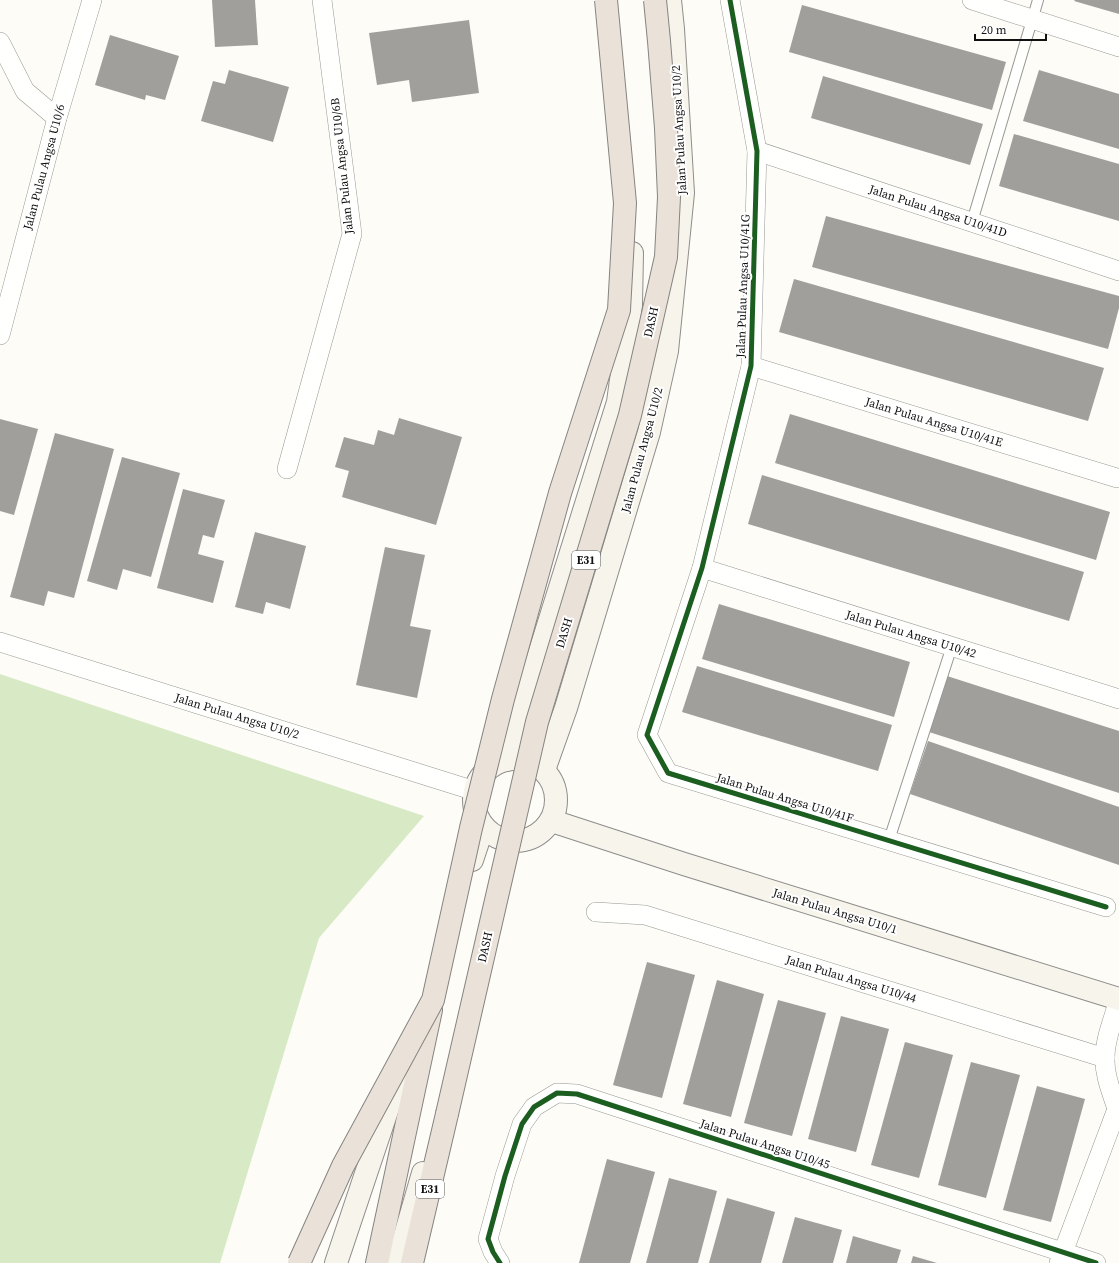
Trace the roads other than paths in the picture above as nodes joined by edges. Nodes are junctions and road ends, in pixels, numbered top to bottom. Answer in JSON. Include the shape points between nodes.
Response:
{"nodes":[{"id":1,"x":92,"y":0,"type":"edge"},
{"id":2,"x":322,"y":0,"type":"edge"},
{"id":3,"x":606,"y":0,"type":"edge"},
{"id":4,"x":615,"y":0,"type":"edge"},
{"id":5,"x":654,"y":0,"type":"edge"},
{"id":6,"x":670,"y":0,"type":"edge"},
{"id":7,"x":730,"y":0,"type":"edge"},
{"id":8,"x":972,"y":0,"type":"edge"},
{"id":9,"x":1038,"y":0,"type":"edge"},
{"id":10,"x":1032,"y":19,"type":"junction"},
{"id":11,"x":0,"y":42,"type":"edge"},
{"id":12,"x":1119,"y":47,"type":"edge"},
{"id":13,"x":57,"y":118,"type":"junction"},
{"id":14,"x":757,"y":151,"type":"junction"},
{"id":15,"x":972,"y":222,"type":"junction"},
{"id":16,"x":1119,"y":270,"type":"edge"},
{"id":17,"x":0,"y":335,"type":"edge"},
{"id":18,"x":751,"y":366,"type":"junction"},
{"id":19,"x":287,"y":469,"type":"dead end"},
{"id":20,"x":1117,"y":478,"type":"dead end"},
{"id":21,"x":702,"y":568,"type":"junction"},
{"id":22,"x":0,"y":642,"type":"edge"},
{"id":23,"x":952,"y":646,"type":"junction"},
{"id":24,"x":1119,"y":699,"type":"edge"},
{"id":25,"x":506,"y":760,"type":"junction"},
{"id":26,"x":544,"y":770,"type":"junction"},
{"id":27,"x":475,"y":791,"type":"junction"},
{"id":28,"x":552,"y":821,"type":"junction"},
{"id":29,"x":483,"y":827,"type":"junction"},
{"id":30,"x":889,"y":840,"type":"junction"},
{"id":31,"x":519,"y":842,"type":"junction"},
{"id":32,"x":1106,"y":907,"type":"dead end"},
{"id":33,"x":596,"y":912,"type":"dead end"},
{"id":34,"x":1119,"y":999,"type":"edge"},
{"id":35,"x":433,"y":1000,"type":"junction"},
{"id":36,"x":1106,"y":1049,"type":"junction"},
{"id":37,"x":1118,"y":1108,"type":"edge"},
{"id":38,"x":1061,"y":1257,"type":"edge"},
{"id":39,"x":299,"y":1263,"type":"edge"},
{"id":40,"x":336,"y":1263,"type":"edge"},
{"id":41,"x":377,"y":1263,"type":"edge"},
{"id":42,"x":397,"y":1263,"type":"edge"},
{"id":43,"x":412,"y":1263,"type":"edge"},
{"id":44,"x":500,"y":1263,"type":"edge"},
{"id":45,"x":1096,"y":1263,"type":"edge"}],
"edges":[{"from":1,"to":13,"type":"street","name":"Jalan Pulau Angsa U10/6"},
{"from":2,"to":19,"type":"street","name":"Jalan Pulau Angsa U10/6B","via":[[352,234]]},
{"from":3,"to":35,"type":"highway","bridge":true,"via":[[625,202],[619,310],[560,493],[503,699]]},
{"from":4,"to":25,"type":"street","via":[[634,199],[631,305],[618,402]]},
{"from":5,"to":43,"type":"highway","name":"DASH","number":"E31","bridge":true,"via":[[669,189],[666,257],[630,415],[537,722]]},
{"from":6,"to":26,"type":"street","name":"Jalan Pulau Angsa U10/2","via":[[683,193],[667,351],[649,432],[566,708]]},
{"from":7,"to":14,"type":"street","name":"Jalan Pulau Angsa U10/41G"},
{"from":8,"to":10,"type":"street"},
{"from":9,"to":10,"type":"lane"},
{"from":10,"to":12,"type":"street"},
{"from":10,"to":15,"type":"lane"},
{"from":11,"to":13,"type":"street","via":[[25,91]]},
{"from":13,"to":17,"type":"street","name":"Jalan Pulau Angsa U10/6"},
{"from":14,"to":15,"type":"street","name":"Jalan Pulau Angsa U10/41D"},
{"from":14,"to":18,"type":"street","name":"Jalan Pulau Angsa U10/41G"},
{"from":15,"to":16,"type":"street","name":"Jalan Pulau Angsa U10/41D"},
{"from":18,"to":20,"type":"street","name":"Jalan Pulau Angsa U10/41E"},
{"from":18,"to":21,"type":"street","name":"Jalan Pulau Angsa U10/41G"},
{"from":21,"to":23,"type":"street","name":"Jalan Pulau Angsa U10/42"},
{"from":21,"to":30,"type":"street","name":"Jalan Pulau Angsa U10/41F","via":[[648,735],[668,773]]},
{"from":22,"to":27,"type":"street","name":"Jalan Pulau Angsa U10/2"},
{"from":23,"to":24,"type":"street","name":"Jalan Pulau Angsa U10/42"},
{"from":23,"to":30,"type":"lane"},
{"from":25,"to":26,"type":"street","via":[[520,759],[533,762]]},
{"from":25,"to":27,"type":"street","via":[[486,771]]},
{"from":26,"to":28,"type":"street","via":[[552,781],[556,794],[557,808]]},
{"from":27,"to":29,"type":"street","via":[[474,803]]},
{"from":28,"to":31,"type":"street","via":[[543,831]]},
{"from":28,"to":34,"type":"street","name":"Jalan Pulau Angsa U10/1"},
{"from":29,"to":31,"type":"street","via":[[493,836]]},
{"from":29,"to":40,"type":"street"},
{"from":30,"to":32,"type":"street","name":"Jalan Pulau Angsa U10/41F"},
{"from":31,"to":42,"type":"street"},
{"from":33,"to":36,"type":"street","name":"Jalan Pulau Angsa U10/44","via":[[645,915]]},
{"from":34,"to":36,"type":"street"},
{"from":35,"to":39,"type":"highway","bridge":true,"via":[[343,1166]]},
{"from":35,"to":41,"type":"highway","bridge":true},
{"from":36,"to":37,"type":"street","via":[[1109,1083]]},
{"from":37,"to":38,"type":"street"},
{"from":38,"to":44,"type":"street","name":"Jalan Pulau Angsa U10/45","via":[[577,1094],[557,1093],[534,1107],[522,1124],[488,1239]]},
{"from":38,"to":45,"type":"street","name":"Jalan Pulau Angsa U10/45"}]}
